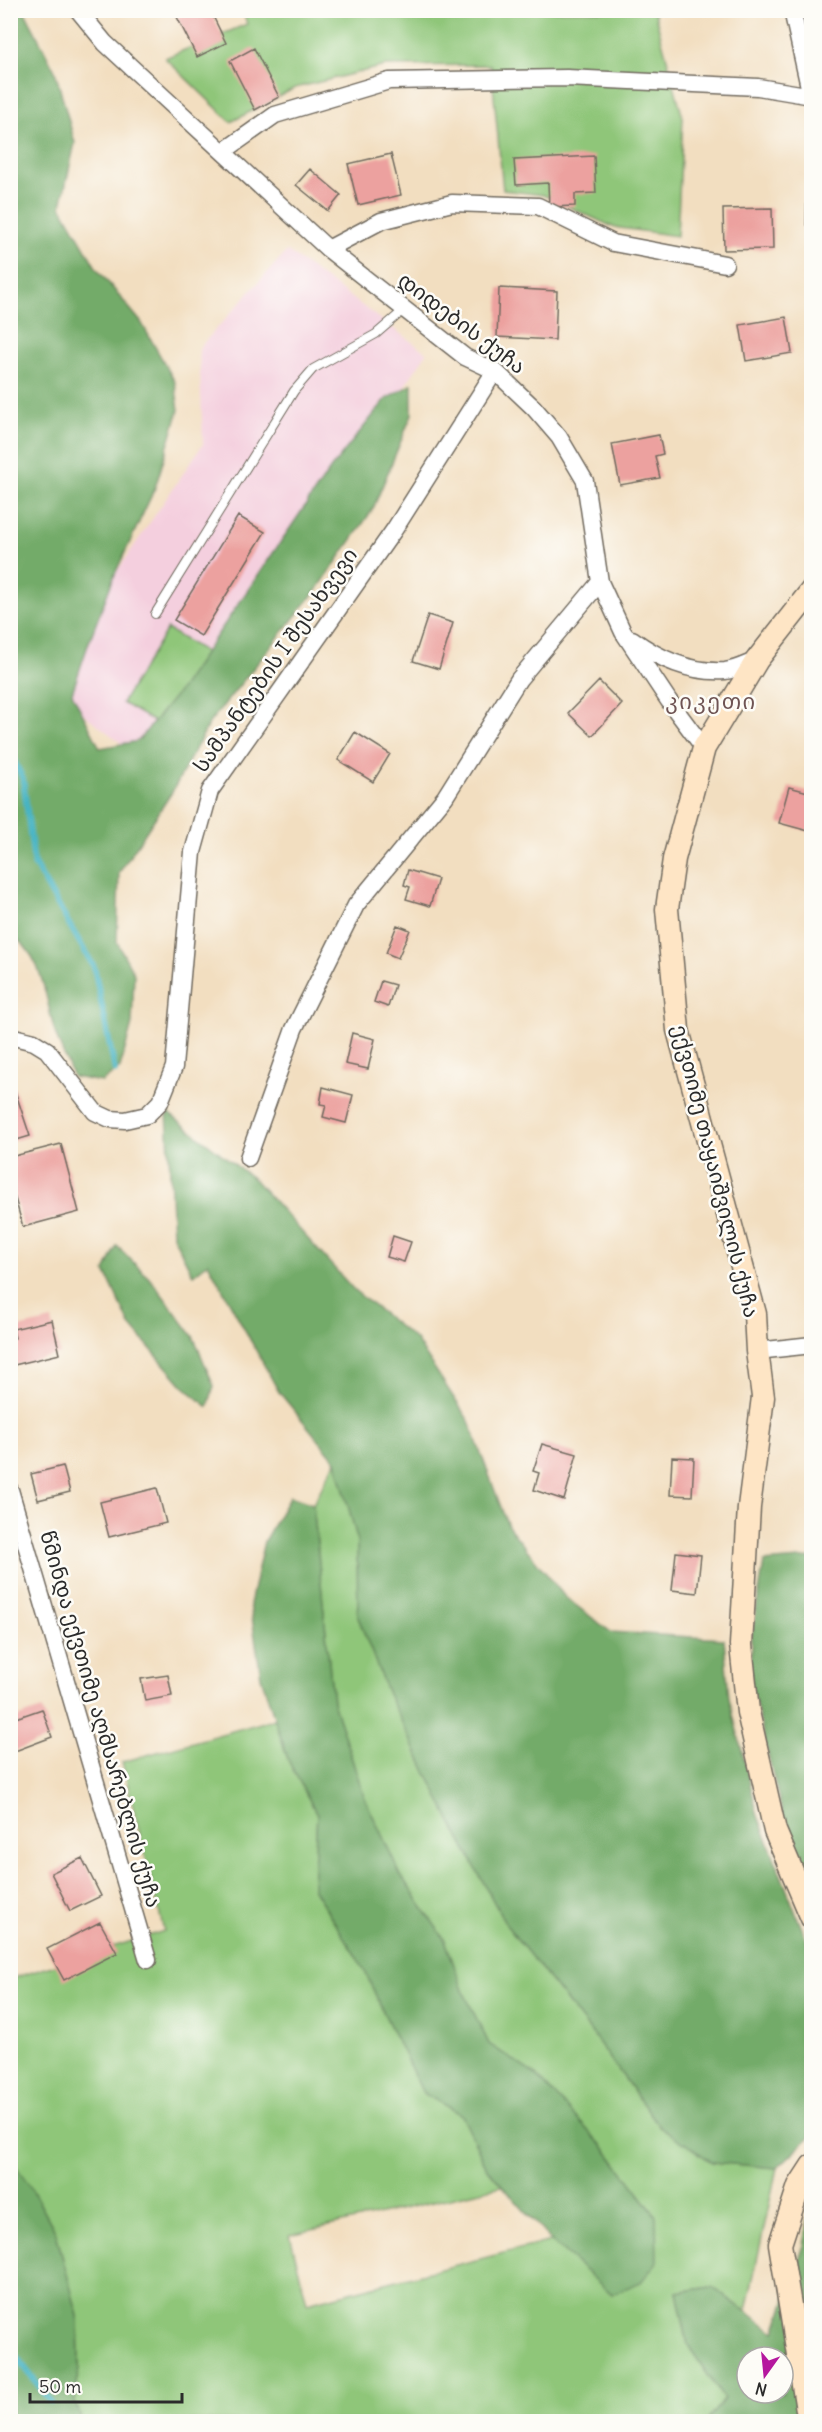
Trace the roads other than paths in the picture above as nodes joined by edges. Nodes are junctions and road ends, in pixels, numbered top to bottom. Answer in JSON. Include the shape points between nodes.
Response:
{"nodes":[{"id":1,"x":792,"y":10,"type":"edge"},
{"id":2,"x":82,"y":12,"type":"edge"},
{"id":3,"x":811,"y":96,"type":"edge"},
{"id":4,"x":224,"y":151,"type":"junction"},
{"id":5,"x":328,"y":249,"type":"junction"},
{"id":6,"x":725,"y":264,"type":"dead end"},
{"id":7,"x":405,"y":309,"type":"junction"},
{"id":8,"x":495,"y":371,"type":"junction"},
{"id":9,"x":600,"y":582,"type":"junction"},
{"id":10,"x":812,"y":590,"type":"edge"},
{"id":11,"x":155,"y":614,"type":"dead end"},
{"id":12,"x":623,"y":632,"type":"junction"},
{"id":13,"x":757,"y":660,"type":"junction"},
{"id":14,"x":704,"y":748,"type":"junction"},
{"id":15,"x":10,"y":1035,"type":"edge"},
{"id":16,"x":248,"y":1158,"type":"dead end"},
{"id":17,"x":812,"y":1345,"type":"edge"},
{"id":18,"x":757,"y":1351,"type":"junction"},
{"id":19,"x":10,"y":1490,"type":"edge"},
{"id":20,"x":812,"y":1918,"type":"edge"},
{"id":21,"x":148,"y":1960,"type":"dead end"},
{"id":22,"x":812,"y":2166,"type":"edge"},
{"id":23,"x":809,"y":2421,"type":"edge"}],
"edges":[{"from":1,"to":3,"type":"street"},
{"from":2,"to":4,"type":"street","name":"დიდების ქუჩა","via":[[105,44]]},
{"from":3,"to":4,"type":"street","via":[[758,87],[567,78],[389,81],[275,115]]},
{"from":4,"to":5,"type":"street","name":"დიდების ქუჩა"},
{"from":5,"to":6,"type":"street","via":[[381,221],[452,203],[538,206],[613,243]]},
{"from":5,"to":7,"type":"street","name":"დიდების ქუჩა"},
{"from":7,"to":8,"type":"street","name":"დიდების ქუჩა","via":[[465,357]]},
{"from":7,"to":11,"type":"lane","via":[[376,334],[313,369],[294,391]]},
{"from":8,"to":9,"type":"street","name":"დიდების ქუჩა","via":[[559,437],[585,481]]},
{"from":8,"to":15,"type":"street","name":"სამპანტების I შესახვევი","via":[[394,530],[210,791],[193,852],[174,1067],[160,1102],[147,1115],[110,1119],[95,1112],[47,1050]]},
{"from":9,"to":12,"type":"street","name":"დიდების ქუჩა"},
{"from":9,"to":16,"type":"street","via":[[519,680],[445,797],[356,905],[294,1029]]},
{"from":10,"to":13,"type":"street","name":"ექვთიმე თაყაიშვილის ქუჩა"},
{"from":12,"to":13,"type":"street","via":[[648,651],[684,668],[727,671]]},
{"from":12,"to":14,"type":"street","name":"დიდების ქუჩა"},
{"from":13,"to":14,"type":"street","name":"ექვთიმე თაყაიშვილის ქუჩა"},
{"from":14,"to":18,"type":"street","name":"ექვთიმე თაყაიშვილის ქუჩა","via":[[674,859],[667,909],[678,1030],[755,1314]]},
{"from":17,"to":18,"type":"street"},
{"from":18,"to":20,"type":"street","name":"ექვთიმე თაყაიშვილის ქუჩა","via":[[763,1397],[749,1507],[741,1645],[748,1712],[776,1831]]},
{"from":19,"to":21,"type":"street","name":"წმინდა ექვთიმე აღმსარებლის ქუჩა"},
{"from":22,"to":23,"type":"street","via":[[799,2186],[780,2244]]}]}
